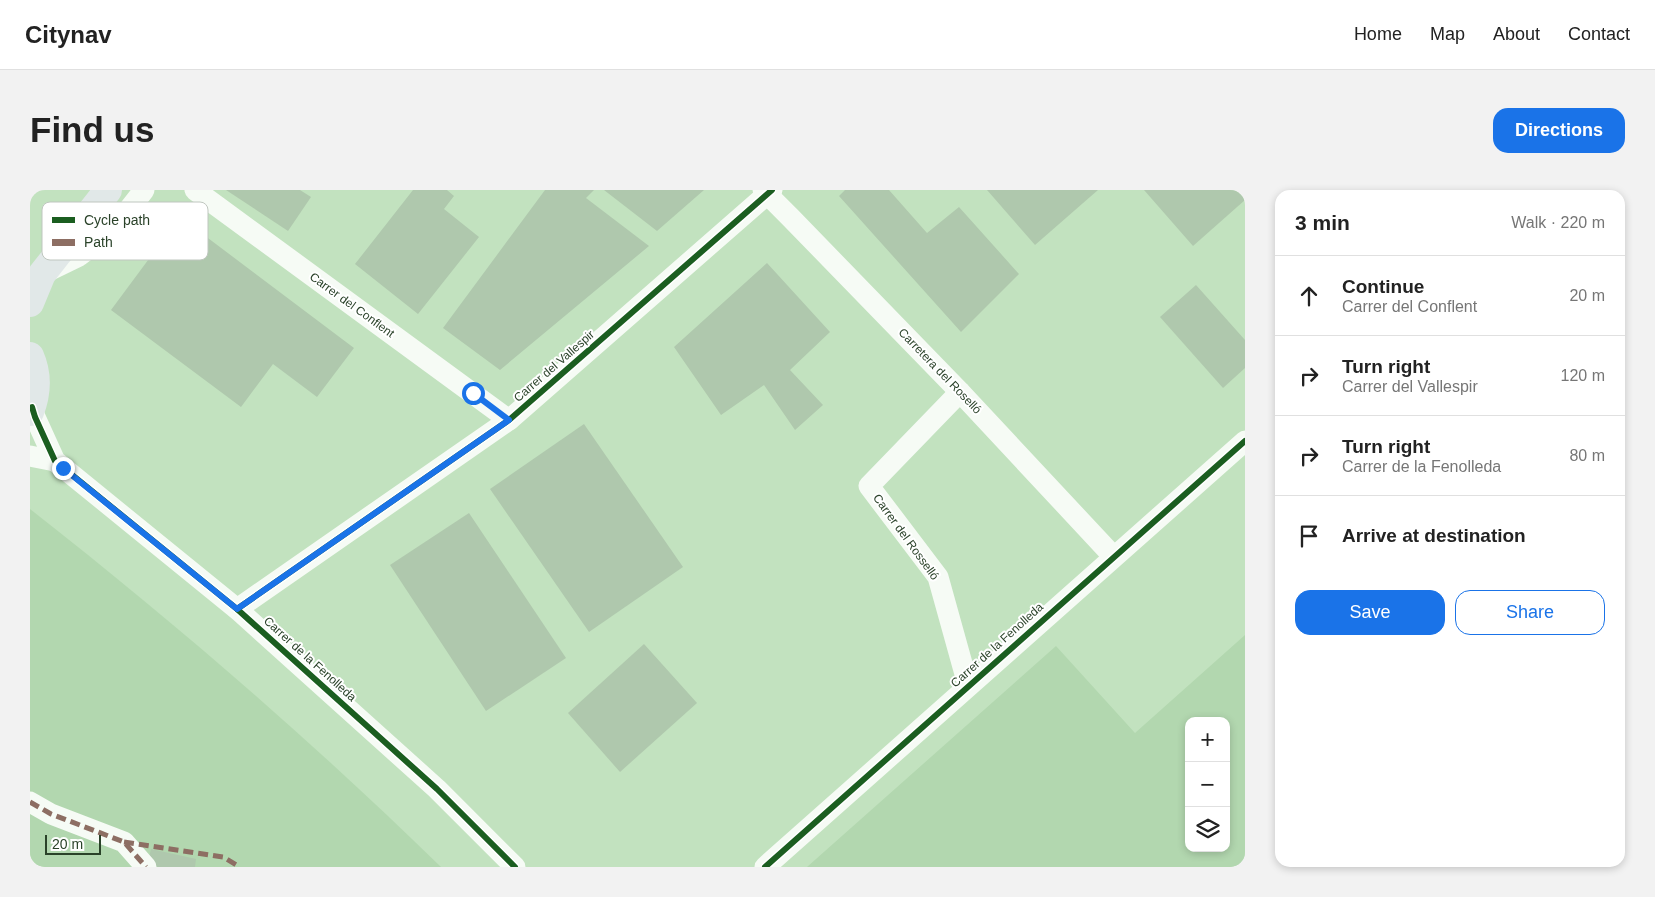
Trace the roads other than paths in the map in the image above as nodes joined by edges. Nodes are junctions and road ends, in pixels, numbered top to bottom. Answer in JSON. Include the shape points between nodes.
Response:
{"nodes":[{"id":1,"x":108,"y":190,"type":"edge"},
{"id":2,"x":144,"y":190,"type":"edge"},
{"id":3,"x":195,"y":190,"type":"edge"},
{"id":4,"x":768,"y":191,"type":"edge"},
{"id":5,"x":98,"y":202,"type":"edge"},
{"id":6,"x":135,"y":202,"type":"edge"},
{"id":7,"x":51,"y":260,"type":"edge"},
{"id":8,"x":71,"y":260,"type":"edge"},
{"id":9,"x":36,"y":278,"type":"edge"},
{"id":10,"x":30,"y":303,"type":"edge"},
{"id":11,"x":30,"y":356,"type":"edge"},
{"id":12,"x":960,"y":392,"type":"junction"},
{"id":13,"x":31,"y":410,"type":"edge"},
{"id":14,"x":509,"y":420,"type":"junction"},
{"id":15,"x":1245,"y":440,"type":"edge"},
{"id":16,"x":30,"y":456,"type":"edge"},
{"id":17,"x":55,"y":461,"type":"junction"},
{"id":18,"x":1113,"y":556,"type":"junction"},
{"id":19,"x":237,"y":609,"type":"junction"},
{"id":20,"x":968,"y":685,"type":"junction"},
{"id":21,"x":30,"y":802,"type":"edge"},
{"id":22,"x":146,"y":867,"type":"edge"},
{"id":23,"x":515,"y":867,"type":"edge"},
{"id":24,"x":765,"y":867,"type":"edge"}],
"edges":[{"from":1,"to":5,"type":"main road"},
{"from":2,"to":6,"type":"street"},
{"from":3,"to":14,"type":"street","name":"Carrer del Conflent"},
{"from":4,"to":12,"type":"street","name":"Carretera del Roselló"},
{"from":4,"to":14,"type":"street","name":"Carrer del Vallespir"},
{"from":7,"to":9,"type":"main road"},
{"from":8,"to":9,"type":"street"},
{"from":9,"to":10,"type":"main road"},
{"from":11,"to":13,"type":"main road","via":[[36,384]]},
{"from":12,"to":18,"type":"street","name":"Carretera del Roselló"},
{"from":12,"to":20,"type":"street","name":"Carrer del Rosselló","via":[[869,486],[938,577]]},
{"from":13,"to":17,"type":"street"},
{"from":14,"to":19,"type":"street","name":"Carrer del Vallespir"},
{"from":15,"to":18,"type":"street","name":"Carrer de la Fenolleda"},
{"from":16,"to":17,"type":"street"},
{"from":17,"to":19,"type":"street","name":"Carrer de la Fenolleda"},
{"from":18,"to":20,"type":"street","name":"Carrer de la Fenolleda"},
{"from":19,"to":23,"type":"street","name":"Carrer de la Fenolleda","via":[[437,789]]},
{"from":20,"to":24,"type":"street","name":"Carrer de la Fenolleda"},
{"from":21,"to":22,"type":"street","via":[[51,814],[124,842]]}]}
